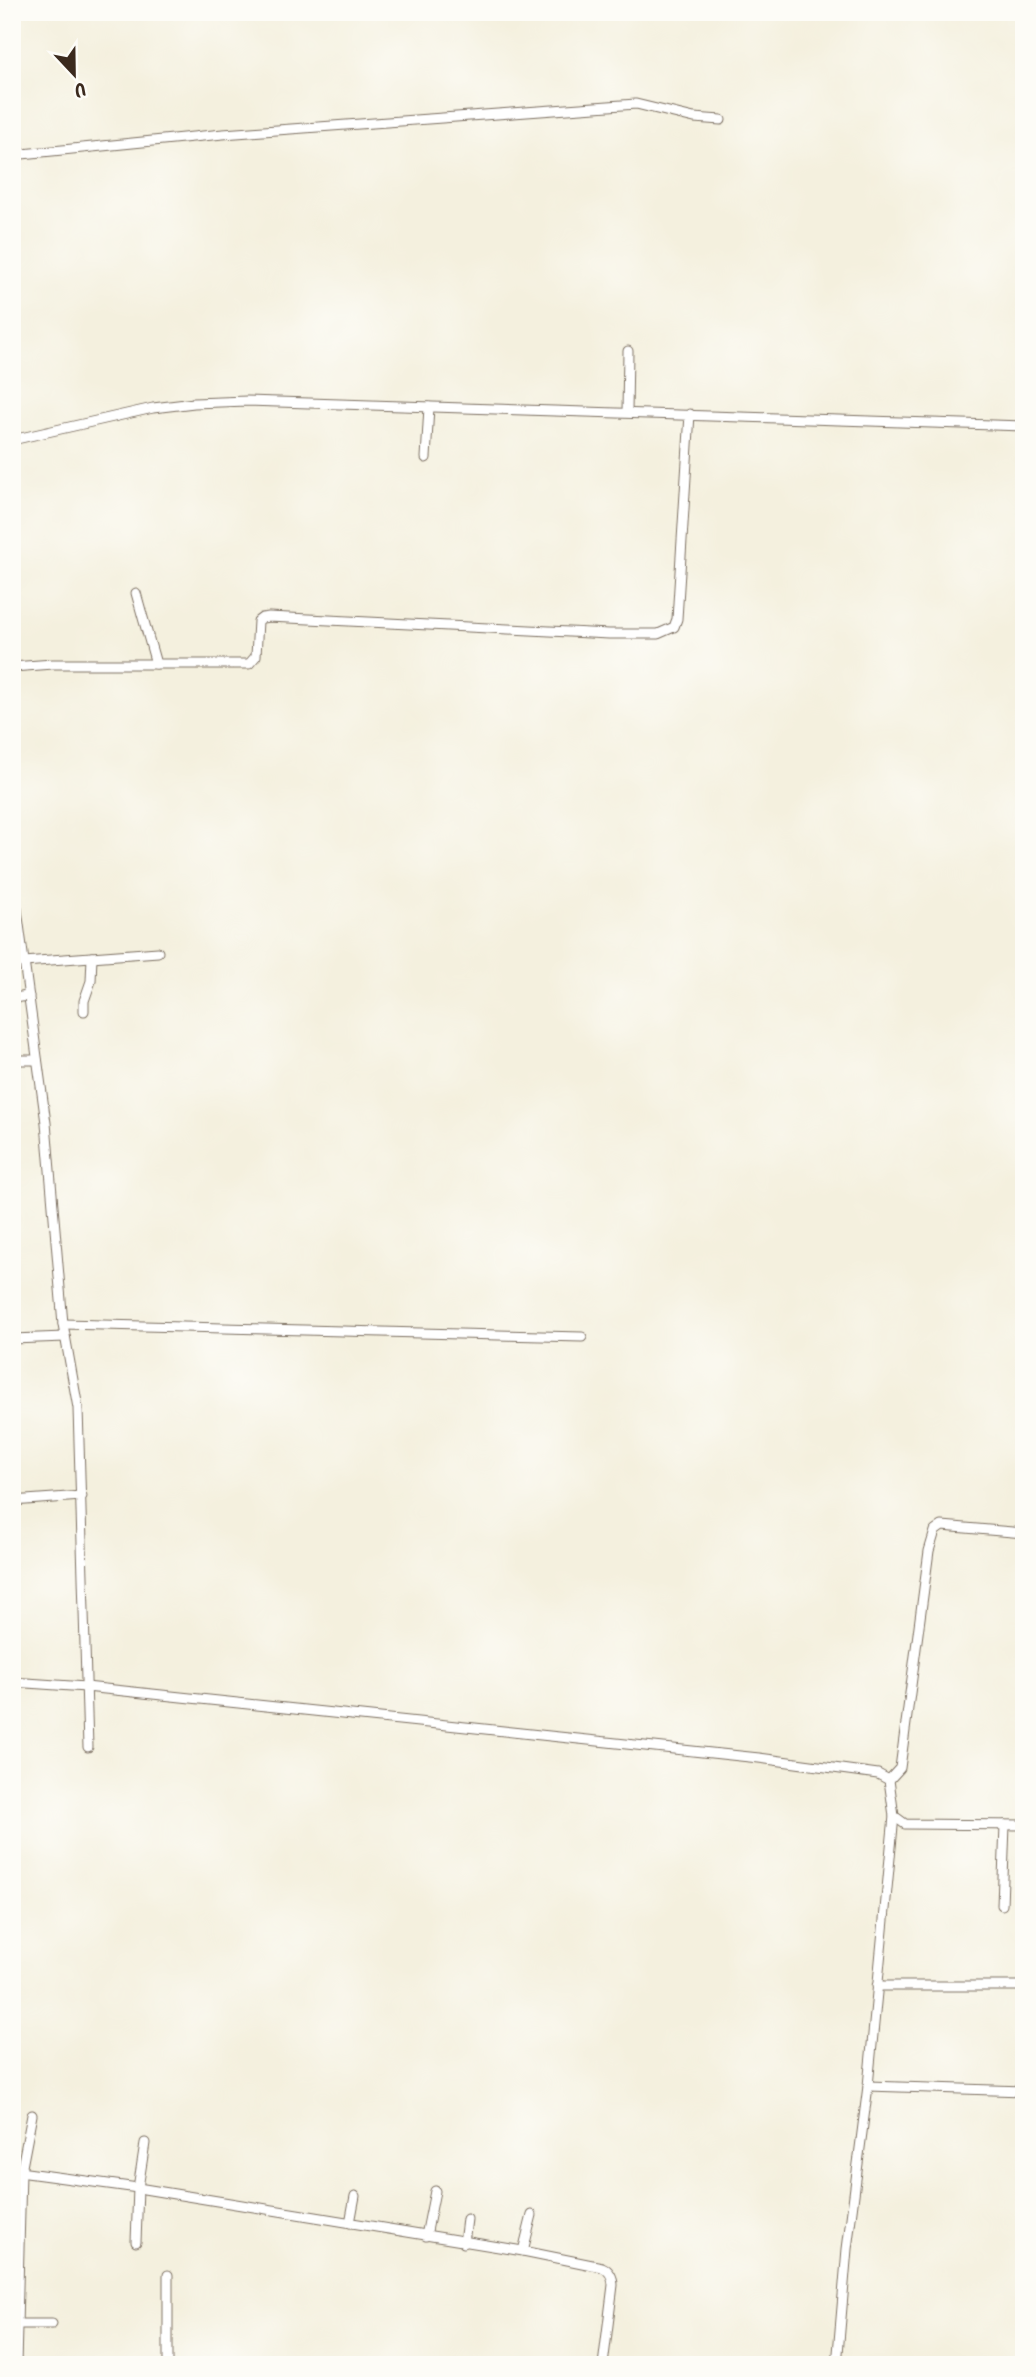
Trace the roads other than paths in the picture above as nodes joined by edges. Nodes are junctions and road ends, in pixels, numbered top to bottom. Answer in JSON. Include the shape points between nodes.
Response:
{"nodes":[{"id":1,"x":721,"y":120,"type":"dead end"},
{"id":2,"x":12,"y":155,"type":"edge"},
{"id":3,"x":628,"y":351,"type":"dead end"},
{"id":4,"x":429,"y":407,"type":"junction"},
{"id":5,"x":627,"y":412,"type":"junction"},
{"id":6,"x":691,"y":414,"type":"junction"},
{"id":7,"x":1024,"y":426,"type":"edge"},
{"id":8,"x":12,"y":440,"type":"edge"},
{"id":9,"x":426,"y":458,"type":"dead end"},
{"id":10,"x":136,"y":593,"type":"dead end"},
{"id":11,"x":156,"y":664,"type":"junction"},
{"id":12,"x":12,"y":667,"type":"edge"},
{"id":13,"x":12,"y":873,"type":"edge"},
{"id":14,"x":158,"y":952,"type":"dead end"},
{"id":15,"x":92,"y":957,"type":"junction"},
{"id":16,"x":24,"y":962,"type":"junction"},
{"id":17,"x":29,"y":996,"type":"junction"},
{"id":18,"x":12,"y":998,"type":"edge"},
{"id":19,"x":84,"y":1011,"type":"dead end"},
{"id":20,"x":12,"y":1060,"type":"edge"},
{"id":21,"x":37,"y":1060,"type":"junction"},
{"id":22,"x":63,"y":1324,"type":"junction"},
{"id":23,"x":582,"y":1336,"type":"dead end"},
{"id":24,"x":65,"y":1337,"type":"junction"},
{"id":25,"x":12,"y":1339,"type":"edge"},
{"id":26,"x":82,"y":1496,"type":"junction"},
{"id":27,"x":12,"y":1501,"type":"edge"},
{"id":28,"x":1024,"y":1533,"type":"edge"},
{"id":29,"x":12,"y":1682,"type":"edge"},
{"id":30,"x":86,"y":1687,"type":"junction"},
{"id":31,"x":88,"y":1747,"type":"dead end"},
{"id":32,"x":889,"y":1780,"type":"junction"},
{"id":33,"x":894,"y":1816,"type":"junction"},
{"id":34,"x":1005,"y":1825,"type":"junction"},
{"id":35,"x":1024,"y":1825,"type":"edge"},
{"id":36,"x":1003,"y":1905,"type":"dead end"},
{"id":37,"x":877,"y":1986,"type":"junction"},
{"id":38,"x":1024,"y":1986,"type":"edge"},
{"id":39,"x":868,"y":2086,"type":"junction"},
{"id":40,"x":1024,"y":2091,"type":"edge"},
{"id":41,"x":32,"y":2115,"type":"dead end"},
{"id":42,"x":145,"y":2143,"type":"dead end"},
{"id":43,"x":16,"y":2171,"type":"edge"},
{"id":44,"x":138,"y":2188,"type":"junction"},
{"id":45,"x":435,"y":2191,"type":"dead end"},
{"id":46,"x":355,"y":2196,"type":"dead end"},
{"id":47,"x":532,"y":2215,"type":"dead end"},
{"id":48,"x":467,"y":2219,"type":"dead end"},
{"id":49,"x":350,"y":2223,"type":"junction"},
{"id":50,"x":426,"y":2236,"type":"junction"},
{"id":51,"x":136,"y":2242,"type":"dead end"},
{"id":52,"x":464,"y":2243,"type":"junction"},
{"id":53,"x":523,"y":2251,"type":"junction"},
{"id":54,"x":168,"y":2275,"type":"dead end"},
{"id":55,"x":18,"y":2324,"type":"junction"},
{"id":56,"x":52,"y":2325,"type":"dead end"},
{"id":57,"x":16,"y":2365,"type":"edge"},
{"id":58,"x":168,"y":2365,"type":"edge"},
{"id":59,"x":603,"y":2365,"type":"edge"},
{"id":60,"x":837,"y":2365,"type":"edge"}],
"edges":[{"from":1,"to":2,"type":"street","via":[[636,104],[223,134]]},
{"from":3,"to":5,"type":"street"},
{"from":4,"to":5,"type":"street"},
{"from":4,"to":8,"type":"street","via":[[194,402]]},
{"from":4,"to":9,"type":"street"},
{"from":5,"to":6,"type":"street"},
{"from":6,"to":7,"type":"street"},
{"from":6,"to":11,"type":"street","via":[[677,619],[665,633],[513,631],[269,617],[258,621],[256,656],[249,664]]},
{"from":10,"to":11,"type":"street"},
{"from":11,"to":12,"type":"street"},
{"from":13,"to":16,"type":"street"},
{"from":14,"to":15,"type":"street"},
{"from":15,"to":16,"type":"street"},
{"from":15,"to":19,"type":"street"},
{"from":16,"to":17,"type":"street"},
{"from":17,"to":18,"type":"street"},
{"from":17,"to":21,"type":"street"},
{"from":20,"to":21,"type":"street"},
{"from":21,"to":22,"type":"street"},
{"from":22,"to":23,"type":"street"},
{"from":22,"to":24,"type":"street"},
{"from":24,"to":25,"type":"street"},
{"from":24,"to":26,"type":"street","via":[[78,1408]]},
{"from":26,"to":27,"type":"street"},
{"from":26,"to":30,"type":"street"},
{"from":28,"to":32,"type":"street","via":[[942,1526],[935,1531],[900,1768]]},
{"from":29,"to":30,"type":"street"},
{"from":30,"to":31,"type":"street"},
{"from":30,"to":32,"type":"street","via":[[760,1758],[878,1774]]},
{"from":32,"to":33,"type":"street"},
{"from":33,"to":34,"type":"street","via":[[905,1824]]},
{"from":33,"to":37,"type":"street"},
{"from":34,"to":35,"type":"street"},
{"from":34,"to":36,"type":"street"},
{"from":37,"to":38,"type":"street"},
{"from":37,"to":39,"type":"street"},
{"from":39,"to":40,"type":"street"},
{"from":39,"to":60,"type":"street","via":[[846,2249]]},
{"from":41,"to":43,"type":"street"},
{"from":42,"to":44,"type":"street"},
{"from":43,"to":44,"type":"street"},
{"from":43,"to":55,"type":"street"},
{"from":44,"to":49,"type":"street"},
{"from":44,"to":51,"type":"street"},
{"from":45,"to":50,"type":"street"},
{"from":46,"to":49,"type":"street"},
{"from":47,"to":53,"type":"street"},
{"from":48,"to":52,"type":"street"},
{"from":49,"to":50,"type":"street"},
{"from":50,"to":52,"type":"street"},
{"from":52,"to":53,"type":"street"},
{"from":53,"to":59,"type":"street","via":[[601,2267],[612,2277]]},
{"from":54,"to":58,"type":"street"},
{"from":55,"to":56,"type":"street"},
{"from":55,"to":57,"type":"street"}]}
